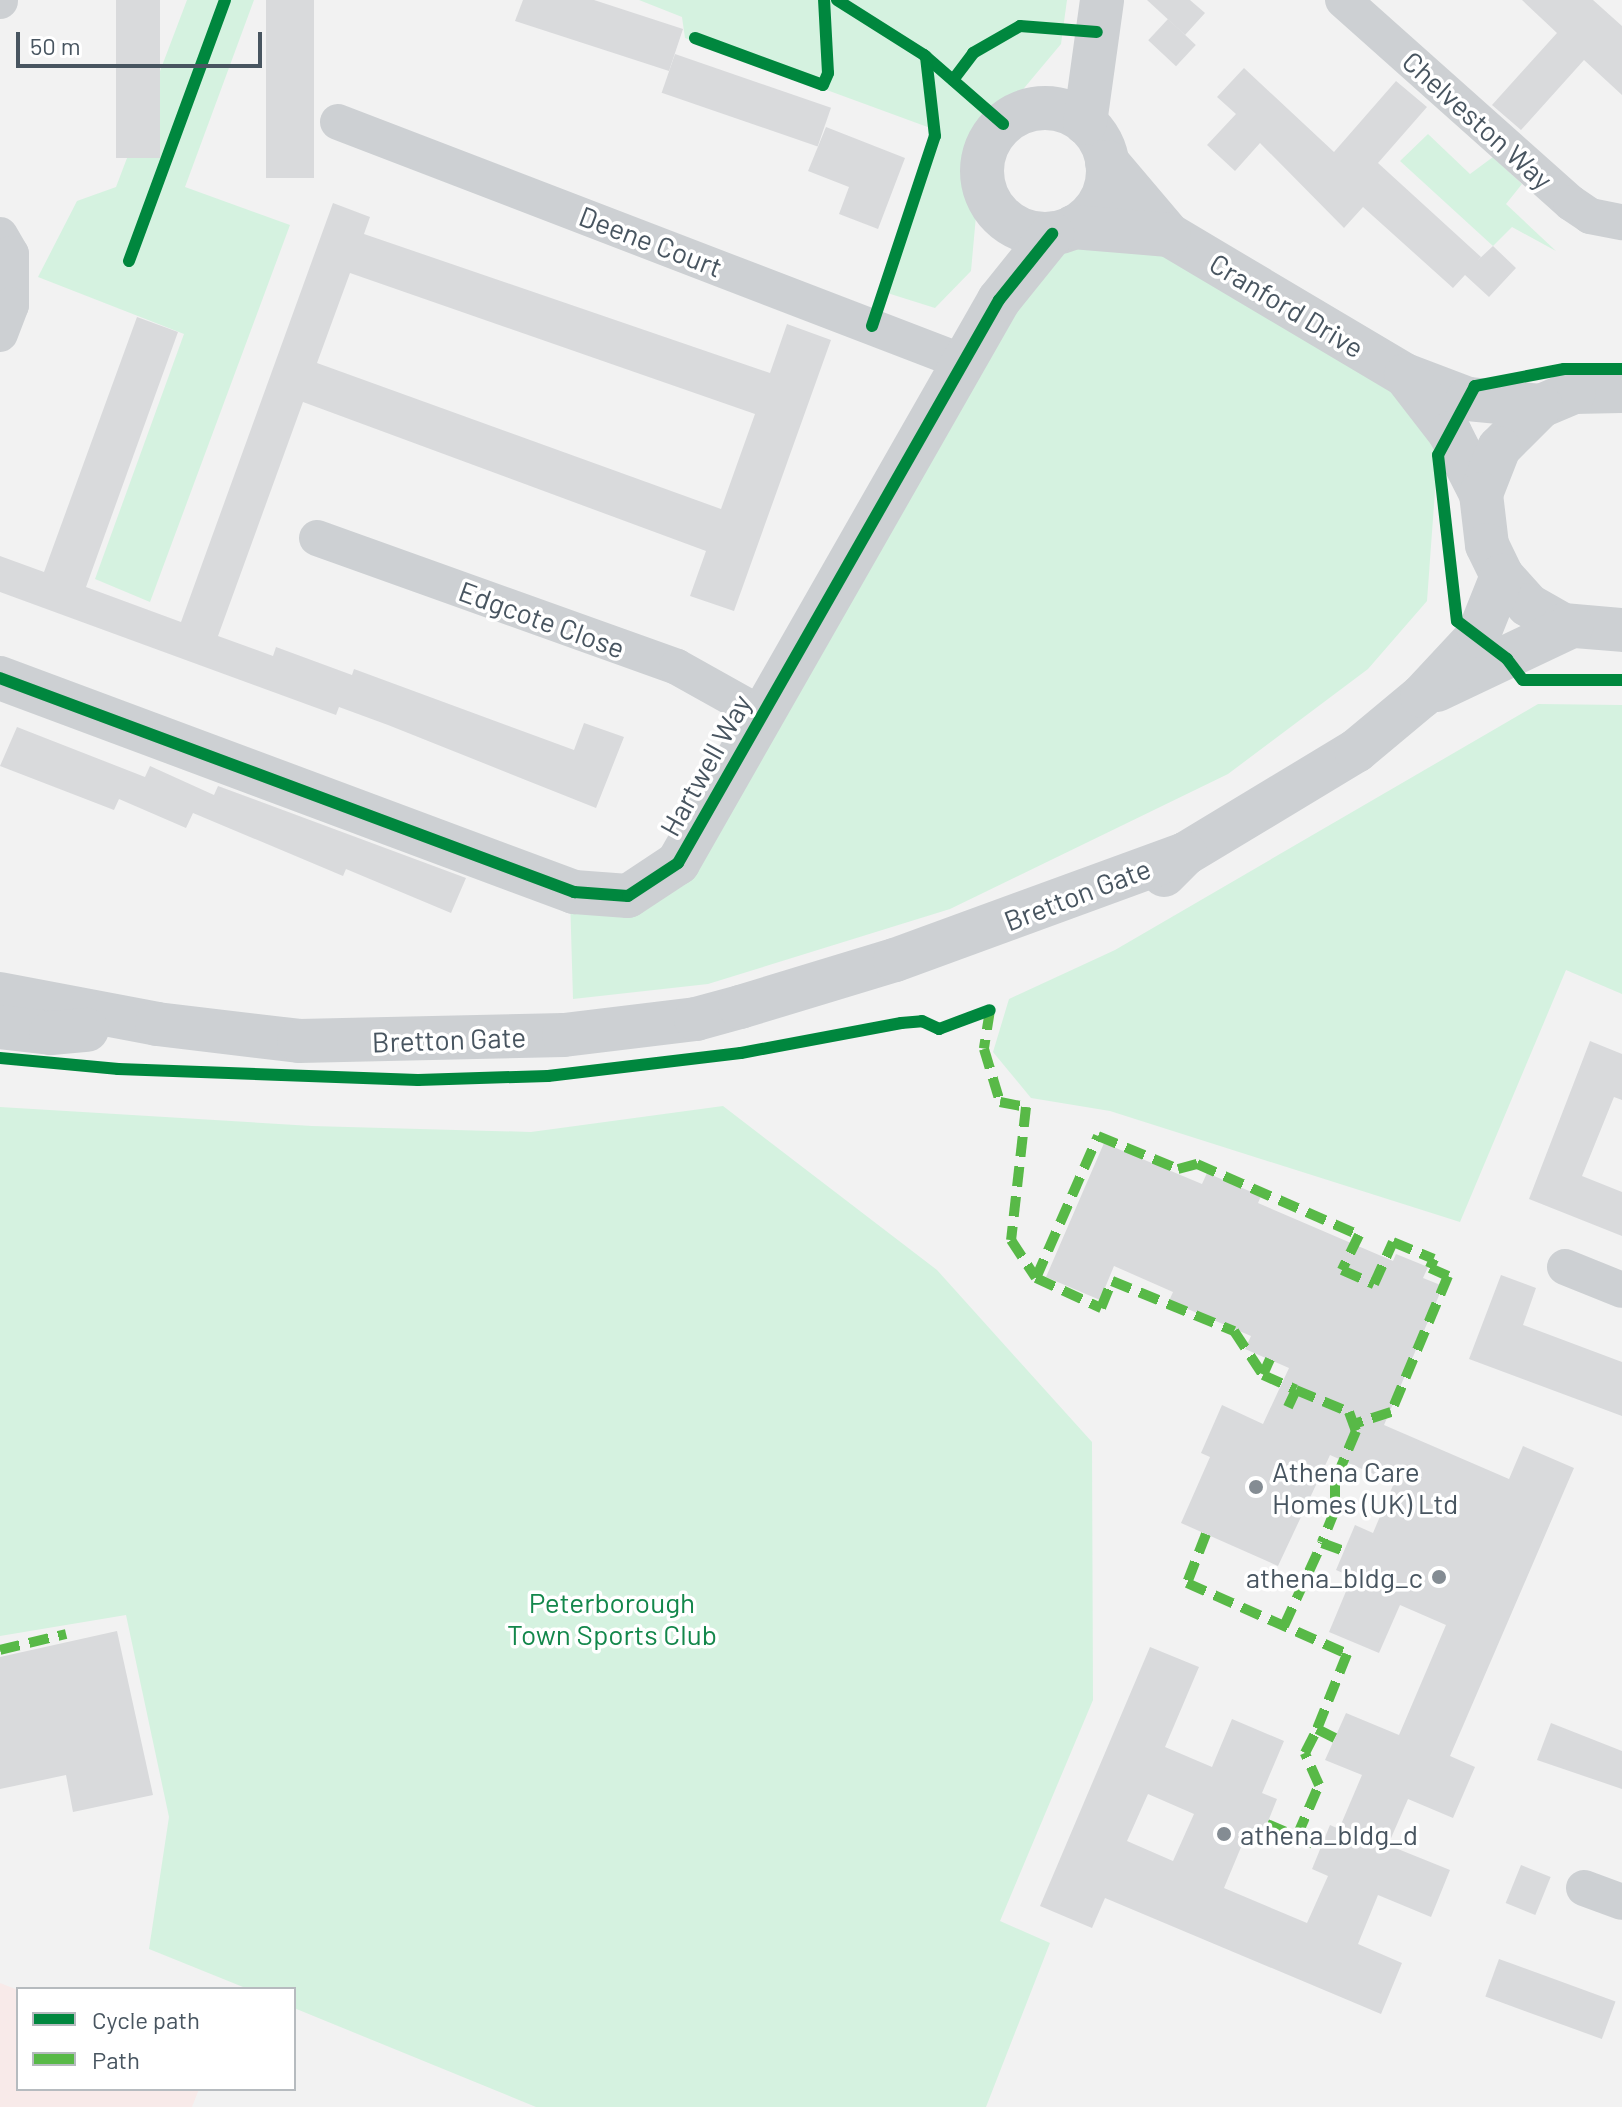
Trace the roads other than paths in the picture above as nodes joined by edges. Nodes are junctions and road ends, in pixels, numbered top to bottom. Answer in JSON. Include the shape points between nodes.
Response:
{"nodes":[{"id":1,"x":1343,"y":0,"type":"edge"},
{"id":2,"x":1098,"y":20,"type":"edge"},
{"id":3,"x":1024,"y":112,"type":"junction"},
{"id":4,"x":338,"y":122,"type":"dead end"},
{"id":5,"x":1085,"y":123,"type":"junction"},
{"id":6,"x":1107,"y":162,"type":"junction"},
{"id":7,"x":994,"y":209,"type":"junction"},
{"id":8,"x":1622,"y":222,"type":"edge"},
{"id":9,"x":1063,"y":231,"type":"junction"},
{"id":10,"x":0,"y":235,"type":"edge"},
{"id":11,"x":1169,"y":235,"type":"junction"},
{"id":12,"x":999,"y":300,"type":"junction"},
{"id":13,"x":0,"y":334,"type":"edge"},
{"id":14,"x":963,"y":362,"type":"junction"},
{"id":15,"x":1405,"y":375,"type":"junction"},
{"id":16,"x":1622,"y":391,"type":"edge"},
{"id":17,"x":1541,"y":406,"type":"junction"},
{"id":18,"x":1481,"y":494,"type":"junction"},
{"id":19,"x":317,"y":538,"type":"dead end"},
{"id":20,"x":1502,"y":576,"type":"junction"},
{"id":21,"x":1572,"y":626,"type":"junction"},
{"id":22,"x":1622,"y":630,"type":"edge"},
{"id":23,"x":0,"y":678,"type":"edge"},
{"id":24,"x":1422,"y":696,"type":"junction"},
{"id":25,"x":761,"y":714,"type":"junction"},
{"id":26,"x":0,"y":994,"type":"edge"},
{"id":27,"x":157,"y":1024,"type":"junction"},
{"id":28,"x":0,"y":1027,"type":"edge"},
{"id":29,"x":1565,"y":1267,"type":"dead end"},
{"id":30,"x":1622,"y":1290,"type":"edge"},
{"id":31,"x":1584,"y":1888,"type":"dead end"},
{"id":32,"x":1622,"y":1902,"type":"edge"}],
"edges":[{"from":1,"to":8,"type":"street","name":"Chelveston Way","via":[[1571,203],[1590,216]]},
{"from":2,"to":3,"type":"street"},
{"from":2,"to":5,"type":"street"},
{"from":3,"to":5,"type":"street","via":[[1066,112]]},
{"from":3,"to":7,"type":"street","via":[[1003,124],[984,156],[985,193]]},
{"from":4,"to":14,"type":"street","name":"Deene Court"},
{"from":5,"to":6,"type":"street"},
{"from":6,"to":9,"type":"street","via":[[1101,200]]},
{"from":6,"to":11,"type":"street","name":"Cranford Drive"},
{"from":7,"to":9,"type":"street","via":[[1030,233]]},
{"from":7,"to":12,"type":"street"},
{"from":9,"to":11,"type":"street","name":"Cranford Drive"},
{"from":9,"to":12,"type":"street","name":"Hartwell Way"},
{"from":10,"to":13,"type":"street","via":[[11,254],[11,305]]},
{"from":11,"to":15,"type":"street","name":"Cranford Drive"},
{"from":12,"to":14,"type":"street","name":"Hartwell Way"},
{"from":14,"to":25,"type":"street","name":"Hartwell Way"},
{"from":15,"to":17,"type":"street","name":"Cranford Drive","via":[[1468,399]]},
{"from":15,"to":18,"type":"street","name":"Cranford Drive","via":[[1450,433]]},
{"from":16,"to":17,"type":"street","via":[[1574,392]]},
{"from":17,"to":18,"type":"street","via":[[1499,448]]},
{"from":18,"to":20,"type":"street","via":[[1487,545]]},
{"from":19,"to":25,"type":"street","name":"Edgcote Close","via":[[677,667]]},
{"from":20,"to":21,"type":"street","via":[[1528,605]]},
{"from":20,"to":24,"type":"street","name":"Bretton Gate","via":[[1478,636]]},
{"from":21,"to":22,"type":"street"},
{"from":21,"to":24,"type":"street","name":"Bretton Gate"},
{"from":23,"to":25,"type":"street","name":"Hartwell Way","via":[[574,892],[628,896],[678,863]]},
{"from":24,"to":27,"type":"street","name":"Bretton Gate","via":[[1356,751],[1185,854],[1152,886],[1095,917],[1020,945],[791,1009],[740,1007],[696,1019],[480,1040],[299,1041]]},
{"from":26,"to":27,"type":"street","name":"Bretton Gate"},
{"from":27,"to":28,"type":"street","name":"Bretton Gate","via":[[51,1033]]},
{"from":29,"to":30,"type":"street"},
{"from":31,"to":32,"type":"street"}]}
